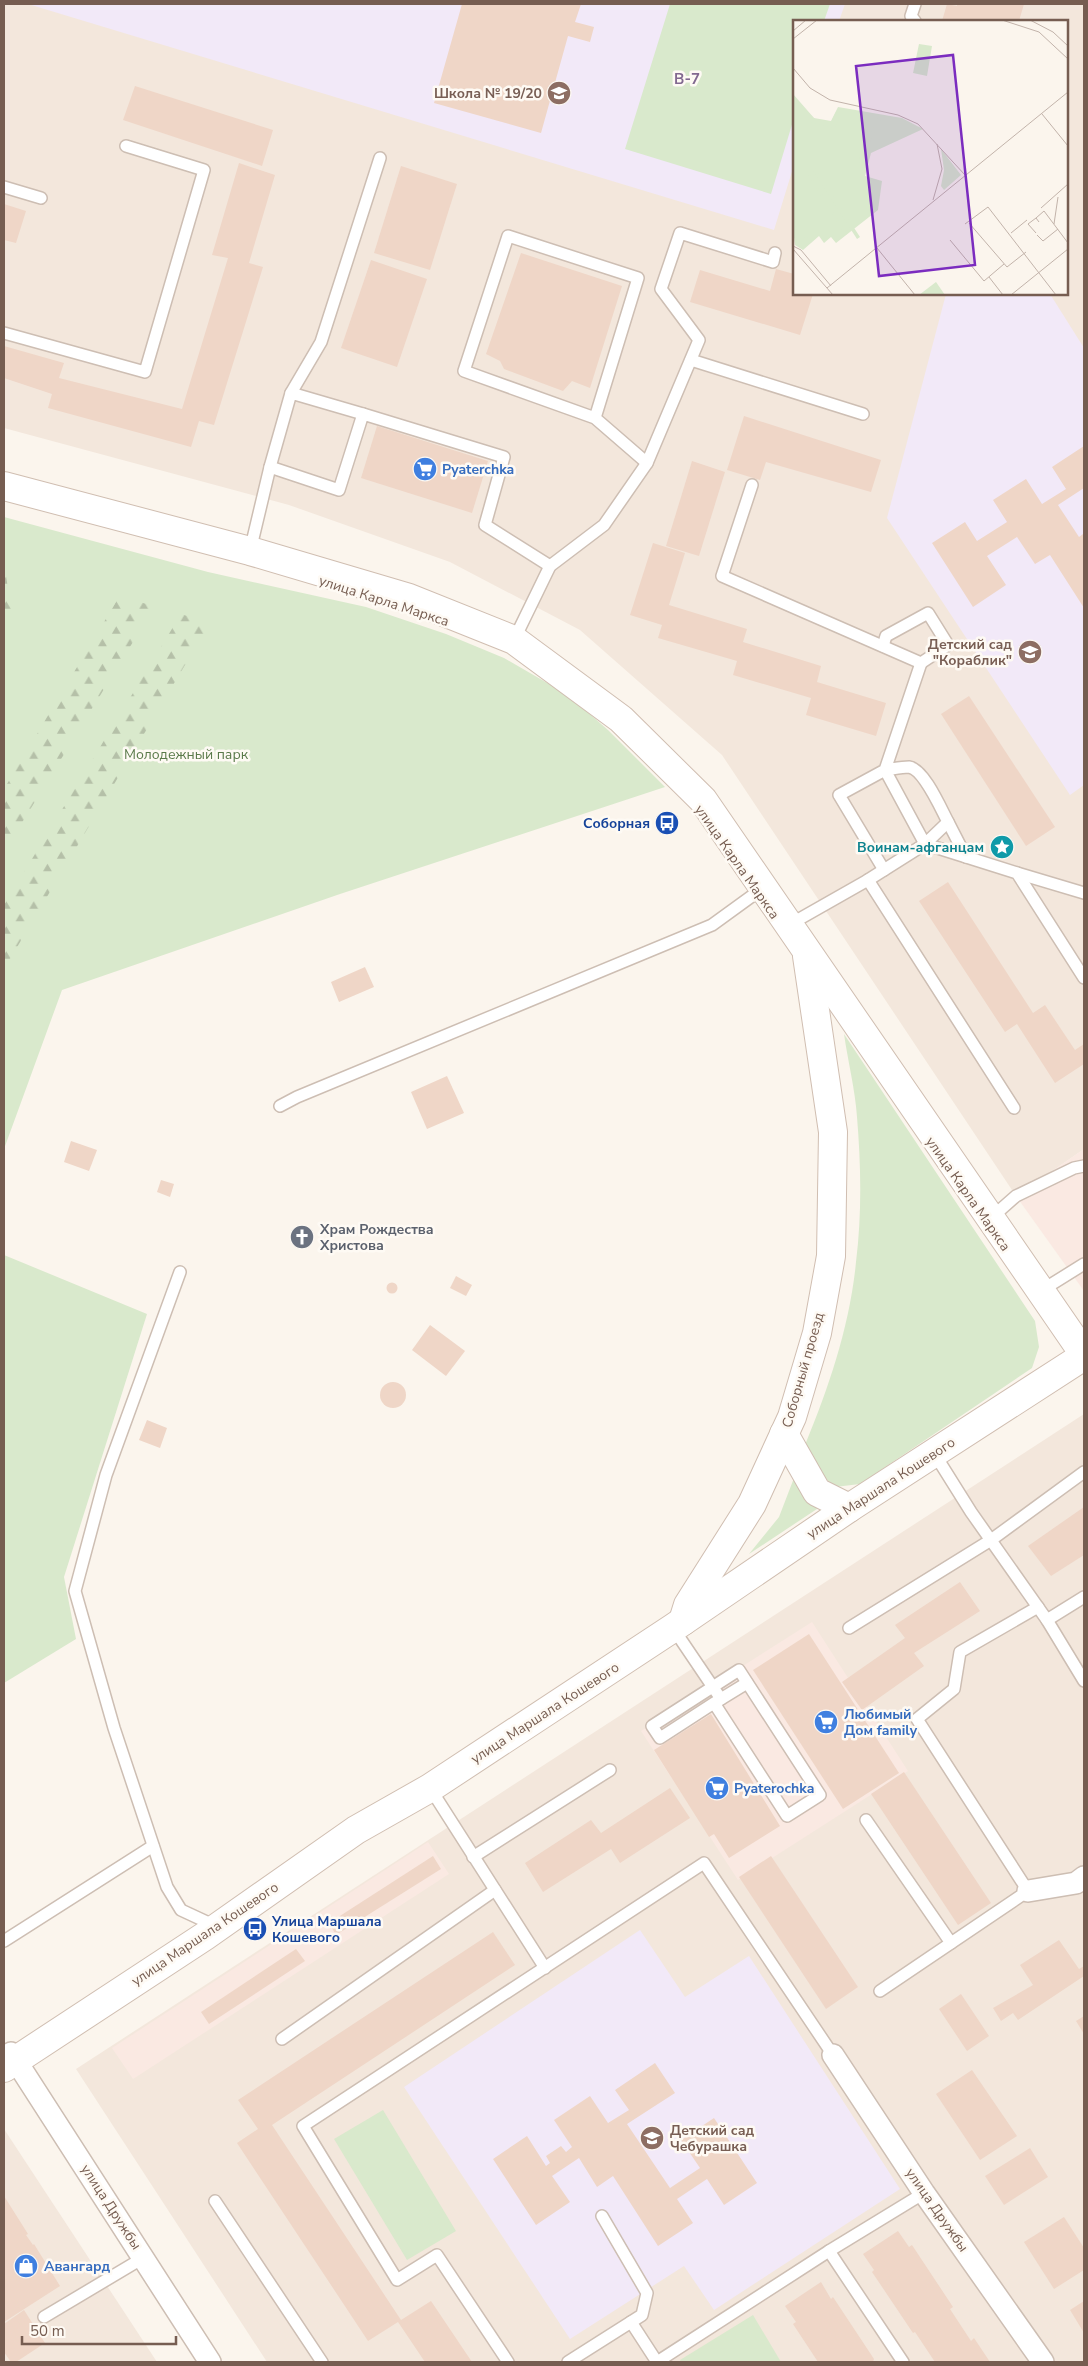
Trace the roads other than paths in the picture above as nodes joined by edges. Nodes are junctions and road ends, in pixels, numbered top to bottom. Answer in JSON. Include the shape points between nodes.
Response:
{"nodes":[{"id":1,"x":914,"y":4,"type":"edge"},
{"id":2,"x":914,"y":20,"type":"edge"},
{"id":3,"x":126,"y":146,"type":"dead end"},
{"id":4,"x":380,"y":158,"type":"dead end"},
{"id":5,"x":4,"y":187,"type":"edge"},
{"id":6,"x":42,"y":198,"type":"dead end"},
{"id":7,"x":774,"y":253,"type":"dead end"},
{"id":8,"x":4,"y":333,"type":"edge"},
{"id":9,"x":691,"y":360,"type":"junction"},
{"id":10,"x":291,"y":392,"type":"junction"},
{"id":11,"x":363,"y":414,"type":"junction"},
{"id":12,"x":863,"y":414,"type":"dead end"},
{"id":13,"x":595,"y":418,"type":"junction"},
{"id":14,"x":647,"y":463,"type":"junction"},
{"id":15,"x":270,"y":467,"type":"junction"},
{"id":16,"x":4,"y":486,"type":"edge"},
{"id":17,"x":752,"y":486,"type":"dead end"},
{"id":18,"x":4,"y":497,"type":"edge"},
{"id":19,"x":250,"y":551,"type":"junction"},
{"id":20,"x":550,"y":566,"type":"junction"},
{"id":21,"x":514,"y":640,"type":"junction"},
{"id":22,"x":883,"y":646,"type":"junction"},
{"id":23,"x":921,"y":663,"type":"junction"},
{"id":24,"x":885,"y":770,"type":"junction"},
{"id":25,"x":948,"y":822,"type":"junction"},
{"id":26,"x":925,"y":844,"type":"junction"},
{"id":27,"x":966,"y":857,"type":"junction"},
{"id":28,"x":884,"y":870,"type":"junction"},
{"id":29,"x":1017,"y":873,"type":"junction"},
{"id":30,"x":868,"y":880,"type":"junction"},
{"id":31,"x":760,"y":891,"type":"junction"},
{"id":32,"x":1084,"y":893,"type":"edge"},
{"id":33,"x":786,"y":927,"type":"junction"},
{"id":34,"x":807,"y":957,"type":"junction"},
{"id":35,"x":1084,"y":978,"type":"edge"},
{"id":36,"x":280,"y":1106,"type":"dead end"},
{"id":37,"x":1014,"y":1108,"type":"dead end"},
{"id":38,"x":1084,"y":1166,"type":"edge"},
{"id":39,"x":988,"y":1220,"type":"junction"},
{"id":40,"x":1084,"y":1264,"type":"edge"},
{"id":41,"x":180,"y":1272,"type":"dead end"},
{"id":42,"x":1038,"y":1292,"type":"junction"},
{"id":43,"x":1082,"y":1353,"type":"edge"},
{"id":44,"x":784,"y":1434,"type":"junction"},
{"id":45,"x":934,"y":1453,"type":"junction"},
{"id":46,"x":1084,"y":1472,"type":"edge"},
{"id":47,"x":846,"y":1506,"type":"junction"},
{"id":48,"x":991,"y":1540,"type":"junction"},
{"id":49,"x":1084,"y":1597,"type":"edge"},
{"id":50,"x":1038,"y":1607,"type":"junction"},
{"id":51,"x":681,"y":1619,"type":"junction"},
{"id":52,"x":1047,"y":1620,"type":"junction"},
{"id":53,"x":850,"y":1628,"type":"dead end"},
{"id":54,"x":1084,"y":1681,"type":"edge"},
{"id":55,"x":747,"y":1683,"type":"junction"},
{"id":56,"x":714,"y":1687,"type":"junction"},
{"id":57,"x":718,"y":1701,"type":"junction"},
{"id":58,"x":610,"y":1770,"type":"dead end"},
{"id":59,"x":430,"y":1788,"type":"junction"},
{"id":60,"x":866,"y":1820,"type":"dead end"},
{"id":61,"x":152,"y":1846,"type":"junction"},
{"id":62,"x":474,"y":1856,"type":"junction"},
{"id":63,"x":1081,"y":1885,"type":"edge"},
{"id":64,"x":495,"y":1890,"type":"junction"},
{"id":65,"x":1028,"y":1891,"type":"junction"},
{"id":66,"x":209,"y":1923,"type":"junction"},
{"id":67,"x":4,"y":1941,"type":"edge"},
{"id":68,"x":951,"y":1943,"type":"junction"},
{"id":69,"x":545,"y":1968,"type":"junction"},
{"id":70,"x":880,"y":1991,"type":"dead end"},
{"id":71,"x":282,"y":2039,"type":"dead end"},
{"id":72,"x":832,"y":2055,"type":"joint"},
{"id":73,"x":9,"y":2059,"type":"edge"},
{"id":74,"x":924,"y":2193,"type":"junction"},
{"id":75,"x":215,"y":2201,"type":"dead end"},
{"id":76,"x":602,"y":2216,"type":"dead end"},
{"id":77,"x":829,"y":2251,"type":"junction"},
{"id":78,"x":144,"y":2258,"type":"junction"},
{"id":79,"x":44,"y":2317,"type":"dead end"},
{"id":80,"x":631,"y":2322,"type":"junction"},
{"id":81,"x":210,"y":2362,"type":"edge"},
{"id":82,"x":322,"y":2362,"type":"edge"},
{"id":83,"x":508,"y":2362,"type":"edge"},
{"id":84,"x":568,"y":2362,"type":"edge"},
{"id":85,"x":657,"y":2362,"type":"edge"},
{"id":86,"x":903,"y":2362,"type":"edge"},
{"id":87,"x":1043,"y":2362,"type":"edge"}],
"edges":[{"from":1,"to":2,"type":"lane","via":[[911,16]]},
{"from":3,"to":8,"type":"lane","via":[[204,170],[145,372]]},
{"from":4,"to":10,"type":"lane","via":[[321,342]]},
{"from":5,"to":6,"type":"lane"},
{"from":7,"to":9,"type":"lane","via":[[773,262],[680,233],[661,289],[699,340]]},
{"from":9,"to":12,"type":"lane"},
{"from":9,"to":14,"type":"lane"},
{"from":10,"to":11,"type":"lane"},
{"from":10,"to":15,"type":"lane"},
{"from":11,"to":15,"type":"lane","via":[[339,490]]},
{"from":11,"to":20,"type":"lane","via":[[504,457],[485,525]]},
{"from":13,"to":13,"type":"lane","via":[[464,371],[508,236],[638,278]]},
{"from":13,"to":14,"type":"lane"},
{"from":14,"to":20,"type":"lane","via":[[604,525]]},
{"from":15,"to":19,"type":"lane"},
{"from":16,"to":19,"type":"street"},
{"from":17,"to":22,"type":"lane","via":[[722,576]]},
{"from":18,"to":31,"type":"street","name":"улица Карла Маркса","via":[[258,561],[410,607],[508,645],[618,725],[699,806]]},
{"from":19,"to":21,"type":"street","via":[[409,598]]},
{"from":20,"to":21,"type":"lane"},
{"from":21,"to":31,"type":"street","via":[[621,719],[703,800]]},
{"from":22,"to":23,"type":"lane"},
{"from":22,"to":23,"type":"lane","via":[[886,636],[928,613],[948,645]]},
{"from":23,"to":24,"type":"lane"},
{"from":24,"to":25,"type":"lane","via":[[910,767],[916,770]]},
{"from":24,"to":26,"type":"lane"},
{"from":24,"to":28,"type":"lane","via":[[839,795]]},
{"from":25,"to":26,"type":"lane"},
{"from":25,"to":27,"type":"lane"},
{"from":26,"to":27,"type":"lane"},
{"from":26,"to":28,"type":"lane"},
{"from":27,"to":29,"type":"lane"},
{"from":28,"to":30,"type":"lane"},
{"from":29,"to":32,"type":"lane"},
{"from":29,"to":35,"type":"lane"},
{"from":30,"to":33,"type":"lane"},
{"from":30,"to":37,"type":"lane"},
{"from":31,"to":33,"type":"street","name":"улица Карла Маркса"},
{"from":31,"to":36,"type":"lane","via":[[712,925]]},
{"from":33,"to":34,"type":"street","name":"улица Карла Маркса"},
{"from":34,"to":39,"type":"street","name":"улица Карла Маркса"},
{"from":34,"to":44,"type":"street","name":"Соборный проезд","via":[[833,1132],[831,1256],[817,1333]]},
{"from":38,"to":39,"type":"lane","via":[[1016,1196]]},
{"from":39,"to":42,"type":"street","name":"улица Карла Маркса"},
{"from":40,"to":42,"type":"lane"},
{"from":41,"to":61,"type":"lane","via":[[106,1475],[75,1591]]},
{"from":42,"to":43,"type":"street","name":"улица Карла Маркса"},
{"from":43,"to":45,"type":"street","name":"улица Маршала Кошевого"},
{"from":43,"to":47,"type":"street"},
{"from":44,"to":47,"type":"street","via":[[817,1492]]},
{"from":44,"to":51,"type":"street","name":"Соборный проезд","via":[[752,1504]]},
{"from":45,"to":47,"type":"street","name":"улица Маршала Кошевого"},
{"from":45,"to":48,"type":"lane"},
{"from":46,"to":48,"type":"lane"},
{"from":47,"to":51,"type":"street","name":"улица Маршала Кошевого"},
{"from":48,"to":50,"type":"lane"},
{"from":48,"to":53,"type":"lane"},
{"from":49,"to":52,"type":"lane"},
{"from":50,"to":52,"type":"lane"},
{"from":50,"to":65,"type":"lane","via":[[960,1652],[954,1689],[917,1720]]},
{"from":51,"to":56,"type":"lane"},
{"from":51,"to":59,"type":"street","name":"улица Маршала Кошевого"},
{"from":51,"to":66,"type":"street"},
{"from":52,"to":54,"type":"lane"},
{"from":55,"to":56,"type":"lane","via":[[739,1670]]},
{"from":55,"to":57,"type":"lane"},
{"from":55,"to":57,"type":"lane","via":[[820,1795],[788,1816]]},
{"from":56,"to":57,"type":"lane"},
{"from":56,"to":57,"type":"lane","via":[[652,1726],[660,1738]]},
{"from":58,"to":62,"type":"lane"},
{"from":59,"to":62,"type":"lane"},
{"from":59,"to":73,"type":"street","name":"улица Маршала Кошевого","via":[[356,1830],[205,1936]]},
{"from":60,"to":68,"type":"lane"},
{"from":61,"to":66,"type":"lane","via":[[175,1903],[190,1915]]},
{"from":61,"to":67,"type":"lane"},
{"from":62,"to":64,"type":"lane"},
{"from":63,"to":65,"type":"street"},
{"from":64,"to":69,"type":"lane"},
{"from":64,"to":71,"type":"lane"},
{"from":65,"to":68,"type":"lane"},
{"from":66,"to":73,"type":"street"},
{"from":68,"to":70,"type":"lane"},
{"from":69,"to":72,"type":"lane","via":[[704,1863]]},
{"from":69,"to":83,"type":"lane","via":[[303,2126],[398,2280],[437,2255]]},
{"from":72,"to":74,"type":"street","name":"улица Дружбы"},
{"from":73,"to":78,"type":"street","name":"улица Дружбы"},
{"from":74,"to":77,"type":"lane"},
{"from":74,"to":87,"type":"street","name":"улица Дружбы"},
{"from":75,"to":82,"type":"lane"},
{"from":76,"to":80,"type":"lane","via":[[648,2293],[642,2315]]},
{"from":77,"to":85,"type":"lane"},
{"from":77,"to":86,"type":"lane"},
{"from":78,"to":79,"type":"lane"},
{"from":78,"to":81,"type":"street","name":"улица Дружбы"},
{"from":80,"to":84,"type":"lane"},
{"from":80,"to":85,"type":"lane"}]}
